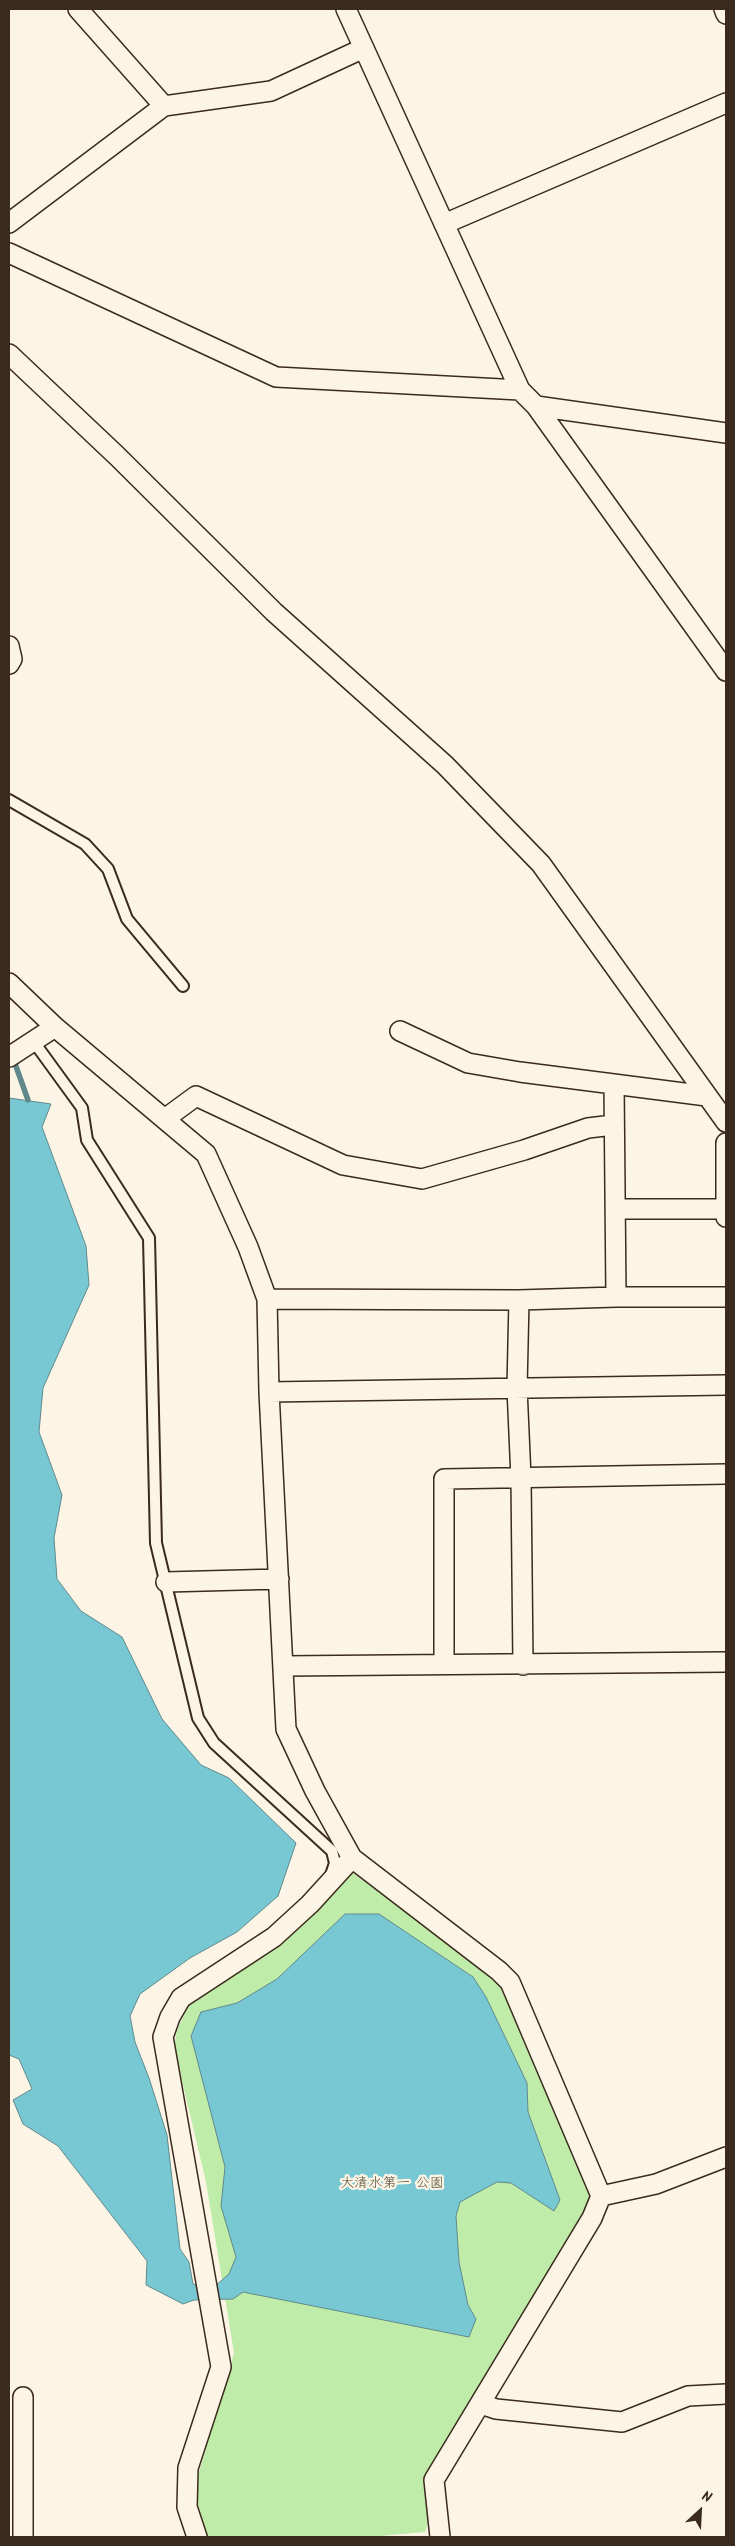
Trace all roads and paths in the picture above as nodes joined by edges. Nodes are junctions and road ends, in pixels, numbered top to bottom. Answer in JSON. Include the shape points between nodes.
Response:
{"nodes":[{"id":1,"x":78,"y":9,"type":"edge"},
{"id":2,"x":346,"y":9,"type":"edge"},
{"id":3,"x":724,"y":9,"type":"edge"},
{"id":4,"x":726,"y":14,"type":"edge"},
{"id":5,"x":364,"y":48,"type":"junction"},
{"id":6,"x":726,"y":103,"type":"edge"},
{"id":7,"x":164,"y":106,"type":"junction"},
{"id":8,"x":9,"y":223,"type":"edge"},
{"id":9,"x":444,"y":224,"type":"junction"},
{"id":10,"x":9,"y":253,"type":"edge"},
{"id":11,"x":9,"y":354,"type":"edge"},
{"id":12,"x":520,"y":390,"type":"junction"},
{"id":13,"x":536,"y":406,"type":"junction"},
{"id":14,"x":726,"y":433,"type":"edge"},
{"id":15,"x":9,"y":646,"type":"edge"},
{"id":16,"x":9,"y":664,"type":"edge"},
{"id":17,"x":726,"y":671,"type":"edge"},
{"id":18,"x":9,"y":800,"type":"edge"},
{"id":19,"x":9,"y":983,"type":"edge"},
{"id":20,"x":183,"y":986,"type":"dead end"},
{"id":21,"x":55,"y":1027,"type":"junction"},
{"id":22,"x":400,"y":1031,"type":"dead end"},
{"id":23,"x":22,"y":1049,"type":"edge"},
{"id":24,"x":614,"y":1084,"type":"junction"},
{"id":25,"x":707,"y":1096,"type":"junction"},
{"id":26,"x":166,"y":1118,"type":"junction"},
{"id":27,"x":726,"y":1122,"type":"edge"},
{"id":28,"x":613,"y":1125,"type":"junction"},
{"id":29,"x":726,"y":1143,"type":"edge"},
{"id":30,"x":616,"y":1209,"type":"junction"},
{"id":31,"x":726,"y":1209,"type":"edge"},
{"id":32,"x":726,"y":1217,"type":"edge"},
{"id":33,"x":616,"y":1297,"type":"junction"},
{"id":34,"x":726,"y":1297,"type":"edge"},
{"id":35,"x":267,"y":1299,"type":"junction"},
{"id":36,"x":519,"y":1300,"type":"junction"},
{"id":37,"x":726,"y":1385,"type":"edge"},
{"id":38,"x":517,"y":1388,"type":"junction"},
{"id":39,"x":269,"y":1392,"type":"junction"},
{"id":40,"x":726,"y":1474,"type":"edge"},
{"id":41,"x":521,"y":1478,"type":"junction"},
{"id":42,"x":279,"y":1579,"type":"junction"},
{"id":43,"x":166,"y":1582,"type":"junction"},
{"id":44,"x":726,"y":1662,"type":"edge"},
{"id":45,"x":444,"y":1664,"type":"junction"},
{"id":46,"x":523,"y":1665,"type":"junction"},
{"id":47,"x":284,"y":1666,"type":"junction"},
{"id":48,"x":352,"y":1858,"type":"junction"},
{"id":49,"x":327,"y":1886,"type":"junction"},
{"id":50,"x":726,"y":2157,"type":"edge"},
{"id":51,"x":601,"y":2196,"type":"junction"},
{"id":52,"x":726,"y":2394,"type":"edge"},
{"id":53,"x":23,"y":2397,"type":"dead end"},
{"id":54,"x":481,"y":2404,"type":"junction"},
{"id":55,"x":23,"y":2537,"type":"edge"},
{"id":56,"x":197,"y":2537,"type":"edge"},
{"id":57,"x":438,"y":2537,"type":"edge"}],
"edges":[{"from":1,"to":7,"type":"street"},
{"from":2,"to":5,"type":"street"},
{"from":3,"to":4,"type":"street"},
{"from":5,"to":7,"type":"street","via":[[271,92]]},
{"from":5,"to":9,"type":"street"},
{"from":6,"to":9,"type":"street"},
{"from":7,"to":8,"type":"street"},
{"from":9,"to":12,"type":"street"},
{"from":10,"to":12,"type":"street","via":[[276,378]]},
{"from":11,"to":25,"type":"street","via":[[274,612],[445,765],[541,864]]},
{"from":12,"to":13,"type":"street"},
{"from":13,"to":14,"type":"street"},
{"from":13,"to":17,"type":"street"},
{"from":15,"to":16,"type":"street","via":[[12,659]]},
{"from":18,"to":20,"type":"lane","via":[[85,844],[108,870],[127,919]]},
{"from":19,"to":21,"type":"street"},
{"from":21,"to":23,"type":"street"},
{"from":21,"to":26,"type":"street"},
{"from":22,"to":24,"type":"street","via":[[468,1063]]},
{"from":23,"to":43,"type":"lane","via":[[82,1108],[87,1140],[149,1238],[156,1543]]},
{"from":24,"to":25,"type":"street"},
{"from":24,"to":28,"type":"street"},
{"from":25,"to":27,"type":"street"},
{"from":26,"to":28,"type":"street","via":[[196,1096],[343,1165],[422,1179],[588,1128]]},
{"from":26,"to":35,"type":"street","via":[[206,1154],[248,1247]]},
{"from":28,"to":30,"type":"street"},
{"from":29,"to":31,"type":"street"},
{"from":30,"to":31,"type":"street"},
{"from":30,"to":33,"type":"street"},
{"from":31,"to":32,"type":"street"},
{"from":33,"to":34,"type":"street"},
{"from":33,"to":36,"type":"street"},
{"from":35,"to":36,"type":"street"},
{"from":35,"to":39,"type":"street"},
{"from":36,"to":38,"type":"street"},
{"from":37,"to":38,"type":"street"},
{"from":38,"to":39,"type":"street"},
{"from":38,"to":41,"type":"street"},
{"from":39,"to":42,"type":"street"},
{"from":40,"to":41,"type":"street"},
{"from":41,"to":45,"type":"street","via":[[444,1479]]},
{"from":41,"to":46,"type":"street"},
{"from":42,"to":43,"type":"street"},
{"from":42,"to":47,"type":"street"},
{"from":43,"to":49,"type":"lane","via":[[198,1718],[214,1743],[332,1850],[334,1863]]},
{"from":44,"to":46,"type":"street"},
{"from":45,"to":46,"type":"street"},
{"from":45,"to":47,"type":"street"},
{"from":47,"to":48,"type":"street","via":[[286,1728],[315,1791]]},
{"from":48,"to":49,"type":"street"},
{"from":48,"to":51,"type":"street","via":[[510,1982]]},
{"from":49,"to":56,"type":"street","via":[[274,1937],[181,1998],[163,2037],[221,2367],[188,2468],[187,2507]]},
{"from":50,"to":51,"type":"street","via":[[656,2184]]},
{"from":51,"to":54,"type":"street","via":[[592,2218]]},
{"from":52,"to":54,"type":"street","via":[[688,2396],[622,2422],[496,2409]]},
{"from":53,"to":55,"type":"street"},
{"from":54,"to":57,"type":"street","via":[[434,2480]]}]}
